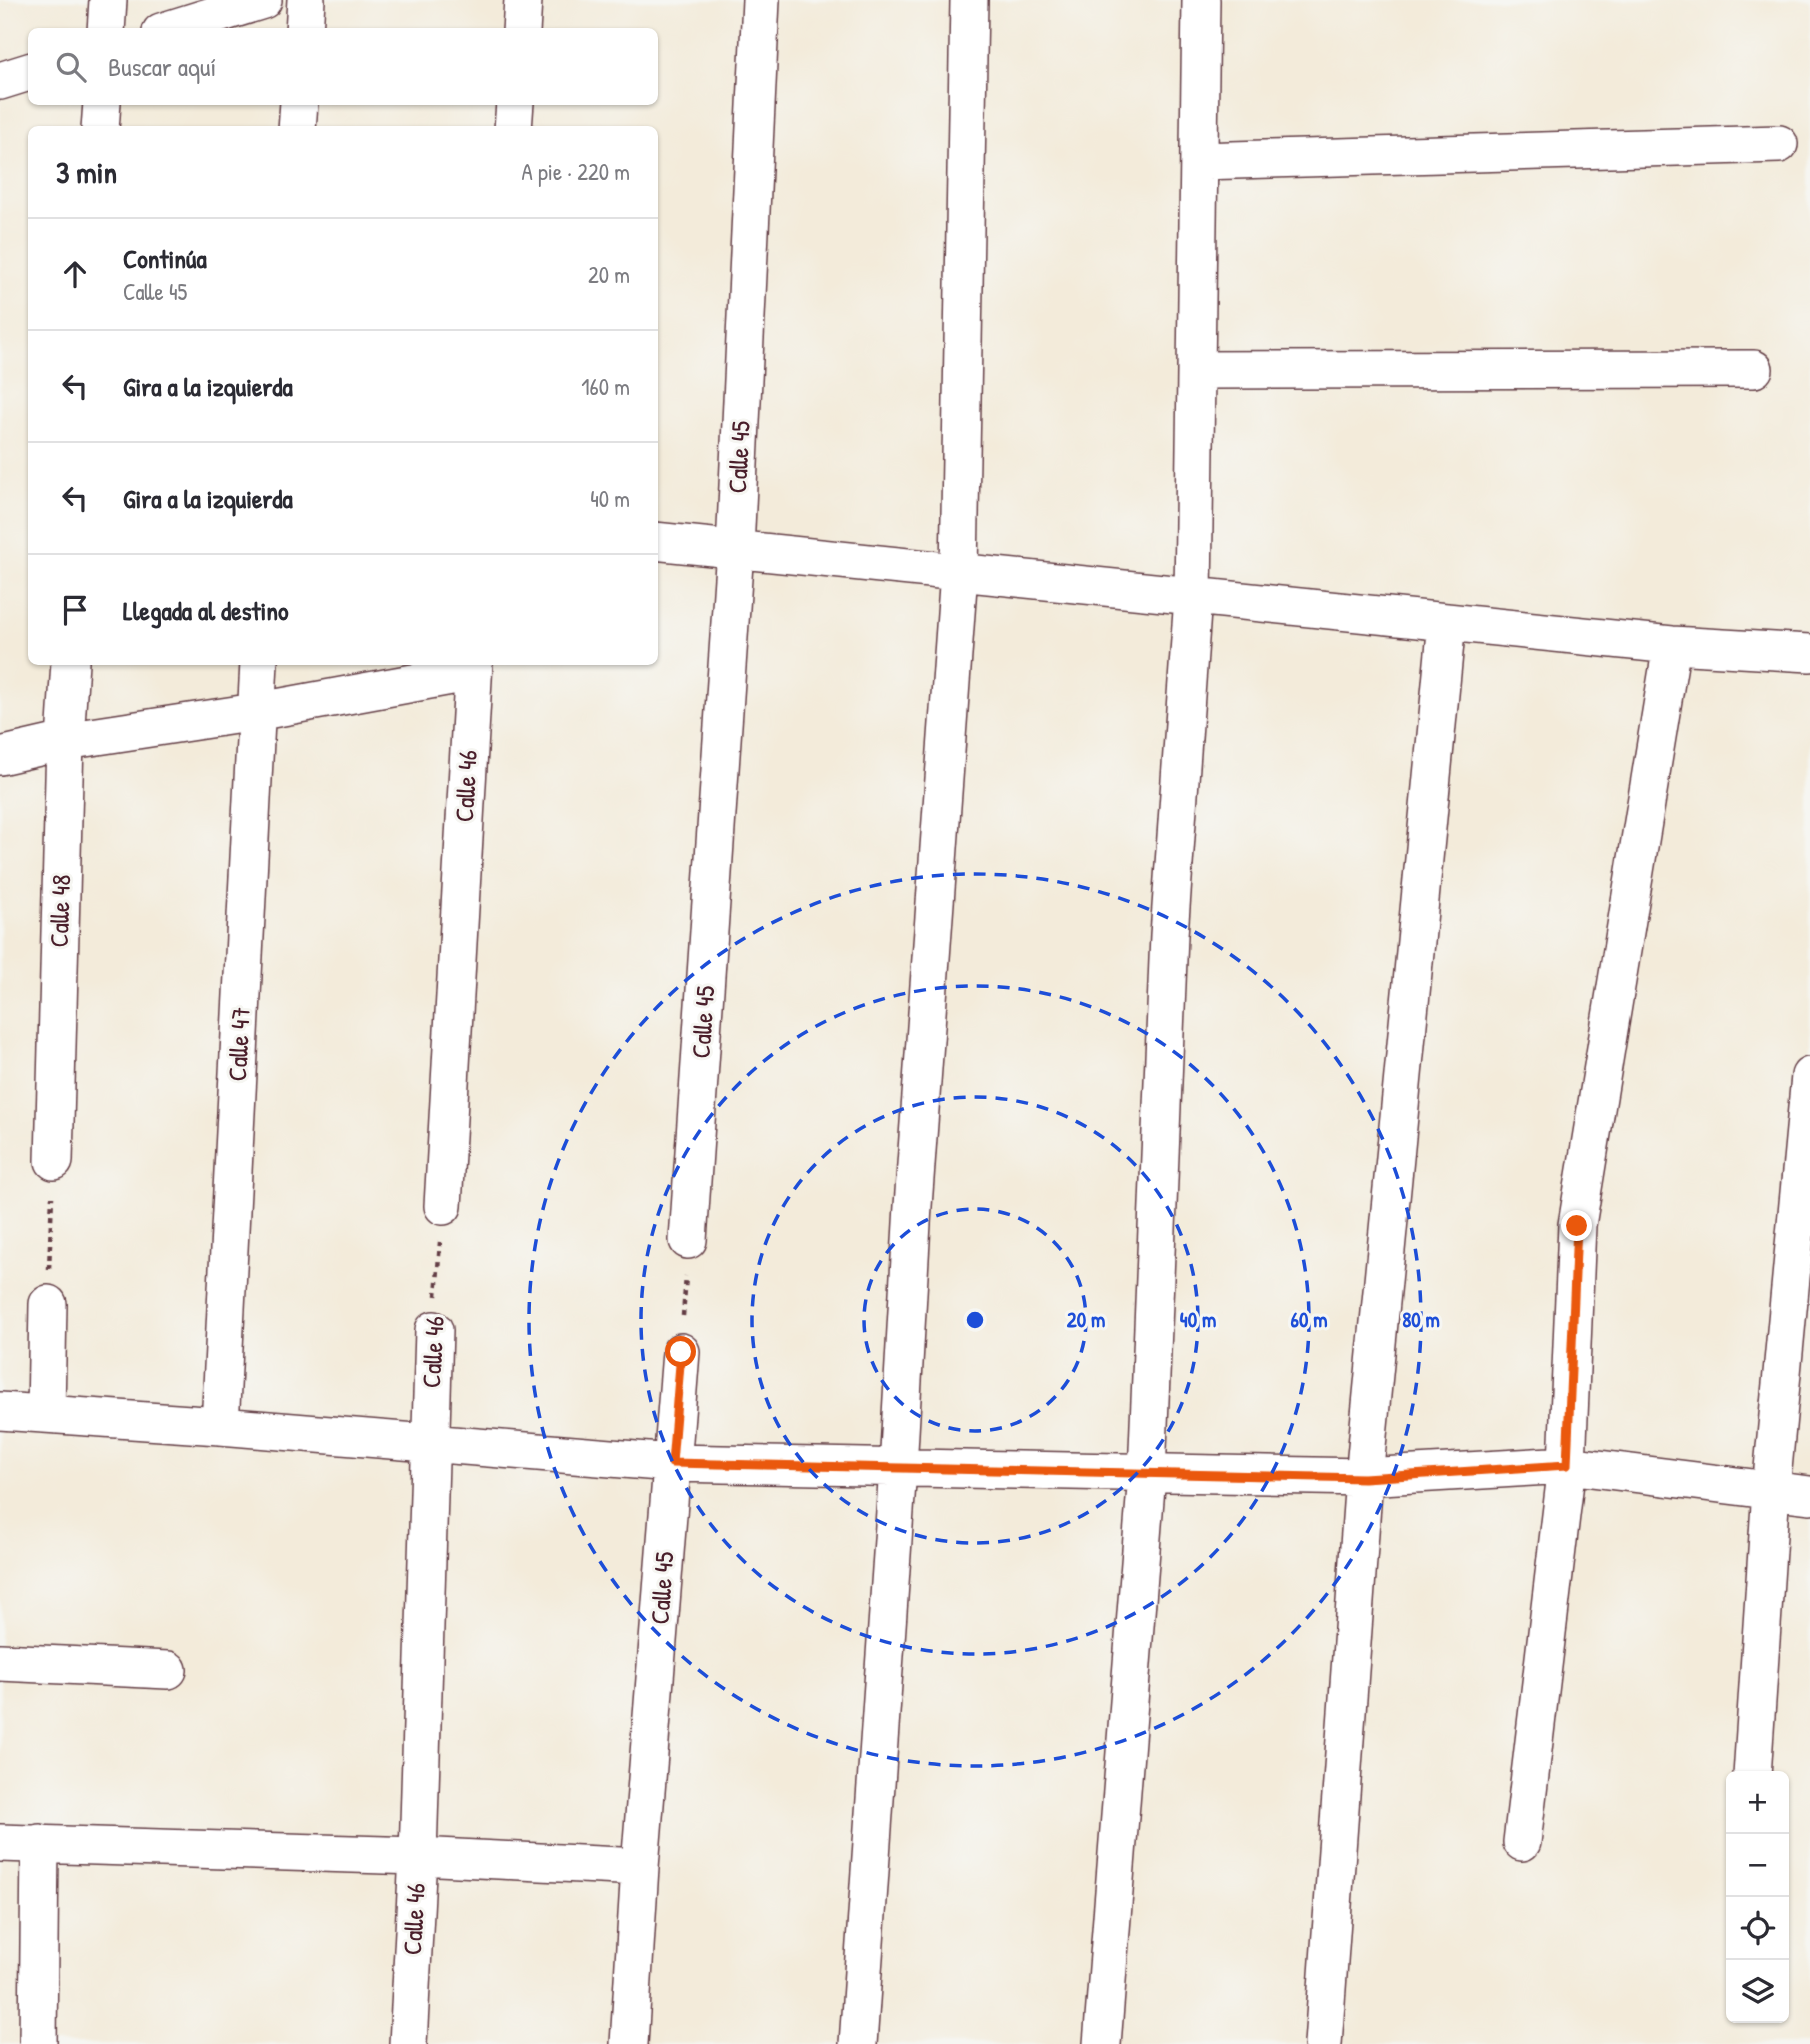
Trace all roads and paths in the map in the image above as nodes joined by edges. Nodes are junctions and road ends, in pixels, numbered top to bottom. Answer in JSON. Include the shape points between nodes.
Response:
{"nodes":[{"id":1,"x":108,"y":0,"type":"edge"},
{"id":2,"x":263,"y":0,"type":"edge"},
{"id":3,"x":306,"y":0,"type":"edge"},
{"id":4,"x":523,"y":0,"type":"edge"},
{"id":5,"x":761,"y":0,"type":"edge"},
{"id":6,"x":969,"y":0,"type":"edge"},
{"id":7,"x":1201,"y":0,"type":"edge"},
{"id":8,"x":106,"y":28,"type":"edge"},
{"id":9,"x":174,"y":28,"type":"edge"},
{"id":10,"x":304,"y":28,"type":"edge"},
{"id":11,"x":521,"y":28,"type":"edge"},
{"id":12,"x":28,"y":72,"type":"edge"},
{"id":13,"x":0,"y":81,"type":"edge"},
{"id":14,"x":102,"y":105,"type":"edge"},
{"id":15,"x":299,"y":105,"type":"edge"},
{"id":16,"x":516,"y":105,"type":"edge"},
{"id":17,"x":100,"y":126,"type":"edge"},
{"id":18,"x":297,"y":126,"type":"edge"},
{"id":19,"x":513,"y":126,"type":"edge"},
{"id":20,"x":1779,"y":144,"type":"dead end"},
{"id":21,"x":1199,"y":162,"type":"junction"},
{"id":22,"x":1754,"y":369,"type":"dead end"},
{"id":23,"x":1196,"y":370,"type":"junction"},
{"id":24,"x":658,"y":541,"type":"edge"},
{"id":25,"x":735,"y":549,"type":"junction"},
{"id":26,"x":959,"y":572,"type":"junction"},
{"id":27,"x":1193,"y":597,"type":"junction"},
{"id":28,"x":1447,"y":622,"type":"junction"},
{"id":29,"x":1672,"y":645,"type":"junction"},
{"id":30,"x":1810,"y":653,"type":"edge"},
{"id":31,"x":69,"y":665,"type":"edge"},
{"id":32,"x":259,"y":665,"type":"edge"},
{"id":33,"x":473,"y":667,"type":"edge"},
{"id":34,"x":255,"y":712,"type":"junction"},
{"id":35,"x":65,"y":741,"type":"junction"},
{"id":36,"x":0,"y":756,"type":"edge"},
{"id":37,"x":1810,"y":1076,"type":"edge"},
{"id":38,"x":54,"y":1161,"type":"joint"},
{"id":39,"x":443,"y":1206,"type":"joint"},
{"id":40,"x":688,"y":1240,"type":"joint"},
{"id":41,"x":48,"y":1304,"type":"joint"},
{"id":42,"x":434,"y":1330,"type":"joint"},
{"id":43,"x":681,"y":1352,"type":"joint"},
{"id":44,"x":0,"y":1411,"type":"edge"},
{"id":45,"x":46,"y":1413,"type":"junction"},
{"id":46,"x":220,"y":1426,"type":"junction"},
{"id":47,"x":429,"y":1442,"type":"junction"},
{"id":48,"x":672,"y":1463,"type":"junction"},
{"id":49,"x":1567,"y":1465,"type":"junction"},
{"id":50,"x":898,"y":1468,"type":"junction"},
{"id":51,"x":1147,"y":1474,"type":"junction"},
{"id":52,"x":1364,"y":1478,"type":"junction"},
{"id":53,"x":1771,"y":1490,"type":"junction"},
{"id":54,"x":1810,"y":1494,"type":"edge"},
{"id":55,"x":0,"y":1662,"type":"edge"},
{"id":56,"x":168,"y":1670,"type":"dead end"},
{"id":57,"x":1752,"y":1771,"type":"edge"},
{"id":58,"x":1522,"y":1842,"type":"dead end"},
{"id":59,"x":0,"y":1843,"type":"edge"},
{"id":60,"x":40,"y":1843,"type":"junction"},
{"id":61,"x":418,"y":1856,"type":"junction"},
{"id":62,"x":640,"y":1867,"type":"junction"},
{"id":63,"x":38,"y":2044,"type":"edge"},
{"id":64,"x":408,"y":2044,"type":"edge"},
{"id":65,"x":629,"y":2044,"type":"edge"},
{"id":66,"x":858,"y":2044,"type":"edge"},
{"id":67,"x":1102,"y":2044,"type":"edge"},
{"id":68,"x":1323,"y":2044,"type":"edge"}],
"edges":[{"from":1,"to":8,"type":"street"},
{"from":2,"to":9,"type":"street"},
{"from":3,"to":10,"type":"street"},
{"from":4,"to":11,"type":"street"},
{"from":5,"to":25,"type":"street","name":"Calle 45"},
{"from":6,"to":26,"type":"street"},
{"from":7,"to":21,"type":"street"},
{"from":12,"to":13,"type":"street"},
{"from":14,"to":17,"type":"street"},
{"from":15,"to":18,"type":"street"},
{"from":16,"to":19,"type":"street"},
{"from":20,"to":21,"type":"street"},
{"from":21,"to":23,"type":"street"},
{"from":22,"to":23,"type":"street"},
{"from":23,"to":27,"type":"street"},
{"from":24,"to":25,"type":"street"},
{"from":25,"to":26,"type":"street"},
{"from":25,"to":40,"type":"street","name":"Calle 45"},
{"from":26,"to":27,"type":"street"},
{"from":26,"to":50,"type":"street"},
{"from":27,"to":28,"type":"street"},
{"from":27,"to":51,"type":"street","via":[[1170,935]]},
{"from":28,"to":29,"type":"street"},
{"from":28,"to":52,"type":"street"},
{"from":29,"to":30,"type":"street"},
{"from":29,"to":49,"type":"street","via":[[1577,1226]]},
{"from":31,"to":35,"type":"street","name":"Calle 48"},
{"from":32,"to":34,"type":"street","name":"Calle 47"},
{"from":33,"to":34,"type":"street"},
{"from":33,"to":39,"type":"street","name":"Calle 46"},
{"from":34,"to":35,"type":"street"},
{"from":34,"to":46,"type":"street","name":"Calle 47"},
{"from":35,"to":36,"type":"street"},
{"from":35,"to":38,"type":"street","name":"Calle 48"},
{"from":37,"to":53,"type":"street"},
{"from":38,"to":41,"type":"path"},
{"from":39,"to":42,"type":"path","name":"Calle 46"},
{"from":40,"to":43,"type":"path"},
{"from":41,"to":45,"type":"street"},
{"from":42,"to":47,"type":"street","name":"Calle 46"},
{"from":43,"to":48,"type":"street","name":"Calle 45"},
{"from":44,"to":45,"type":"street"},
{"from":45,"to":46,"type":"street"},
{"from":46,"to":47,"type":"street"},
{"from":47,"to":48,"type":"street"},
{"from":47,"to":61,"type":"street","name":"Calle 46"},
{"from":48,"to":50,"type":"street"},
{"from":48,"to":62,"type":"street","name":"Calle 45"},
{"from":49,"to":52,"type":"street"},
{"from":49,"to":53,"type":"street"},
{"from":49,"to":58,"type":"street"},
{"from":50,"to":51,"type":"street"},
{"from":50,"to":66,"type":"street"},
{"from":51,"to":52,"type":"street"},
{"from":51,"to":67,"type":"street"},
{"from":52,"to":68,"type":"street"},
{"from":53,"to":54,"type":"street"},
{"from":53,"to":57,"type":"street"},
{"from":55,"to":56,"type":"street"},
{"from":59,"to":60,"type":"street"},
{"from":60,"to":61,"type":"street"},
{"from":60,"to":63,"type":"street"},
{"from":61,"to":62,"type":"street"},
{"from":61,"to":64,"type":"street","name":"Calle 46"},
{"from":62,"to":65,"type":"street","name":"Calle 45"}]}
